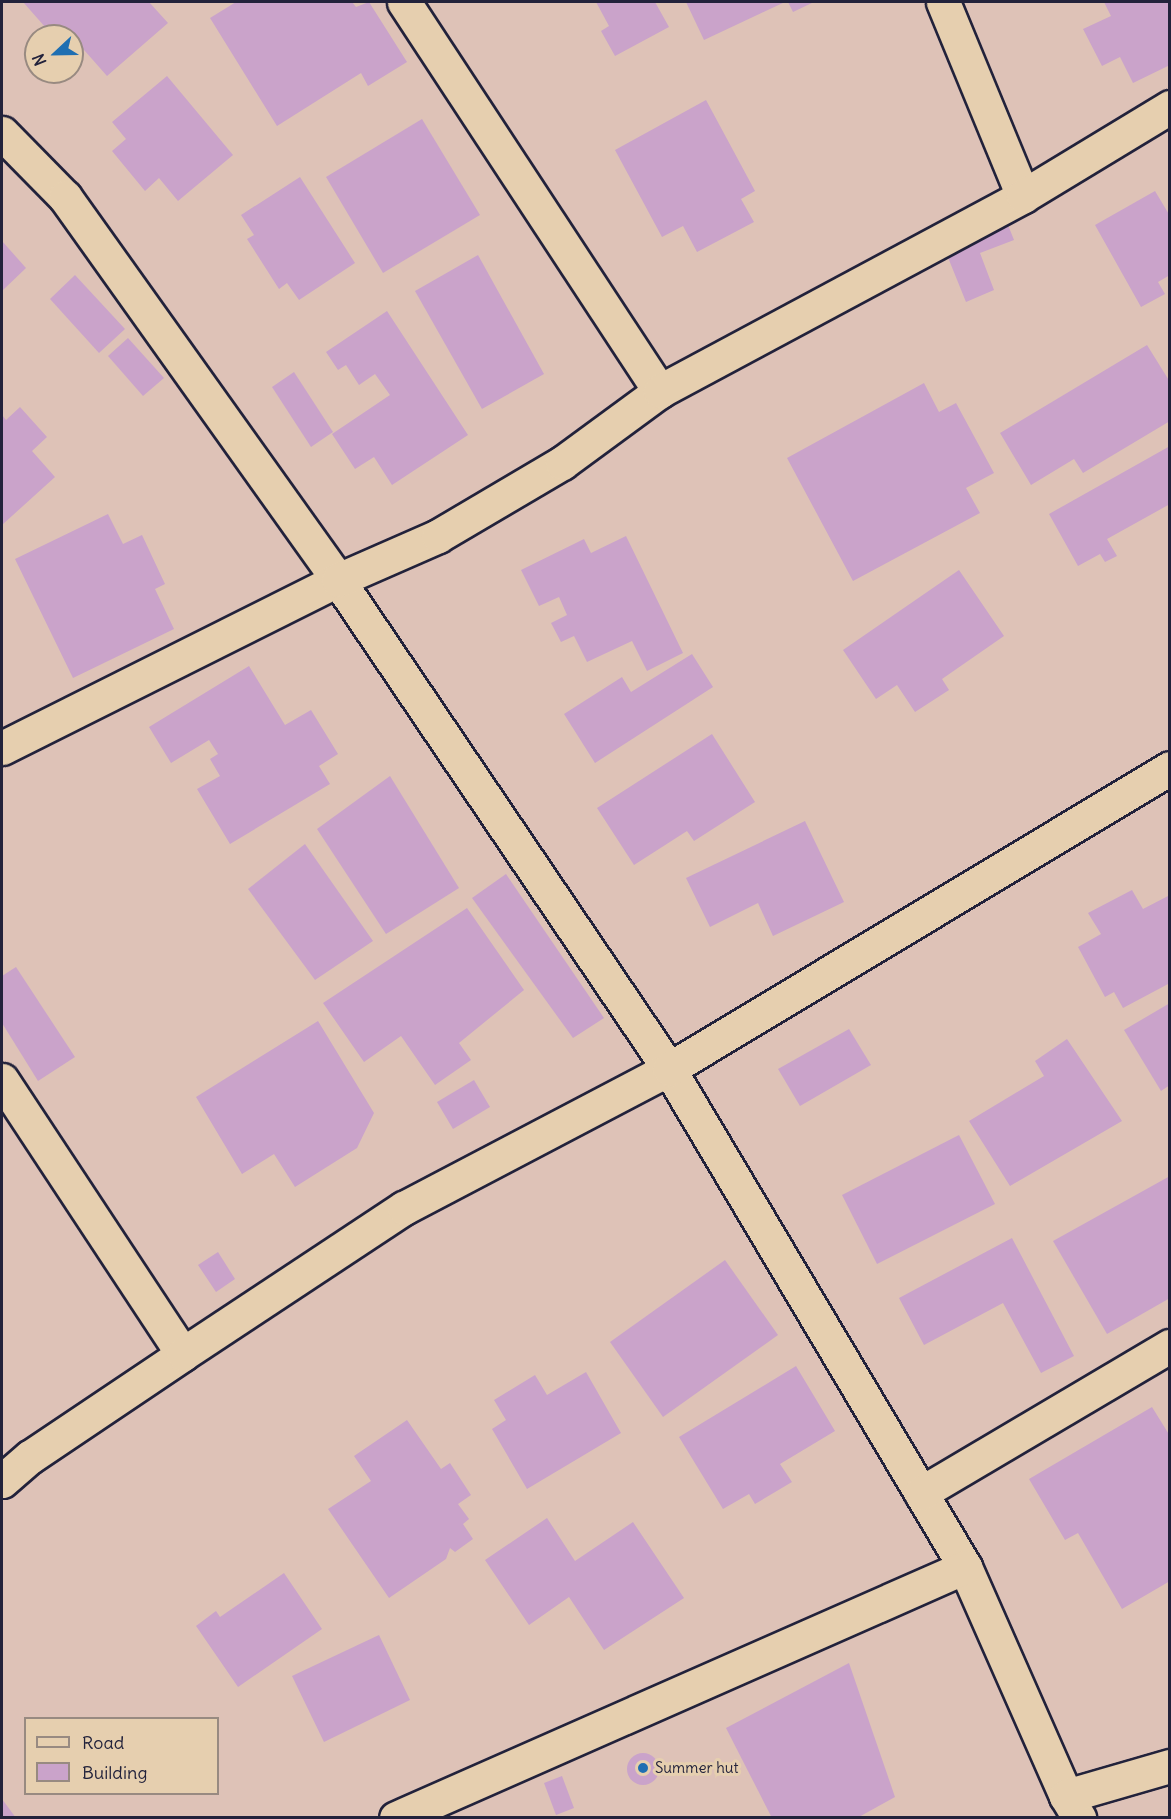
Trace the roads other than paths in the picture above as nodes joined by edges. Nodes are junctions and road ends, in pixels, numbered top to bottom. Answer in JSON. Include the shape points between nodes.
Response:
{"nodes":[{"id":1,"x":404,"y":2,"type":"edge"},
{"id":2,"x":943,"y":2,"type":"edge"},
{"id":3,"x":1170,"y":107,"type":"edge"},
{"id":4,"x":2,"y":133,"type":"edge"},
{"id":5,"x":1023,"y":196,"type":"junction"},
{"id":6,"x":660,"y":391,"type":"junction"},
{"id":7,"x":338,"y":580,"type":"junction"},
{"id":8,"x":2,"y":748,"type":"edge"},
{"id":9,"x":1170,"y":768,"type":"edge"},
{"id":10,"x":669,"y":1069,"type":"junction"},
{"id":11,"x":2,"y":1080,"type":"edge"},
{"id":12,"x":1170,"y":1346,"type":"edge"},
{"id":13,"x":183,"y":1354,"type":"junction"},
{"id":14,"x":2,"y":1481,"type":"edge"},
{"id":15,"x":921,"y":1493,"type":"junction"},
{"id":16,"x":965,"y":1567,"type":"junction"},
{"id":17,"x":1170,"y":1766,"type":"edge"},
{"id":18,"x":1072,"y":1807,"type":"edge"},
{"id":19,"x":396,"y":1818,"type":"edge"}],
"edges":[{"from":1,"to":6,"type":"street"},
{"from":2,"to":5,"type":"street"},
{"from":3,"to":5,"type":"street"},
{"from":4,"to":7,"type":"street","via":[[65,197]]},
{"from":5,"to":6,"type":"street"},
{"from":6,"to":7,"type":"street","via":[[562,464],[438,536]]},
{"from":7,"to":8,"type":"street"},
{"from":7,"to":10,"type":"street"},
{"from":9,"to":10,"type":"street"},
{"from":10,"to":13,"type":"street","via":[[404,1209]]},
{"from":10,"to":15,"type":"street"},
{"from":11,"to":13,"type":"street"},
{"from":12,"to":15,"type":"street"},
{"from":13,"to":14,"type":"street"},
{"from":15,"to":16,"type":"street"},
{"from":16,"to":18,"type":"street"},
{"from":16,"to":19,"type":"street"},
{"from":17,"to":18,"type":"street"}]}
